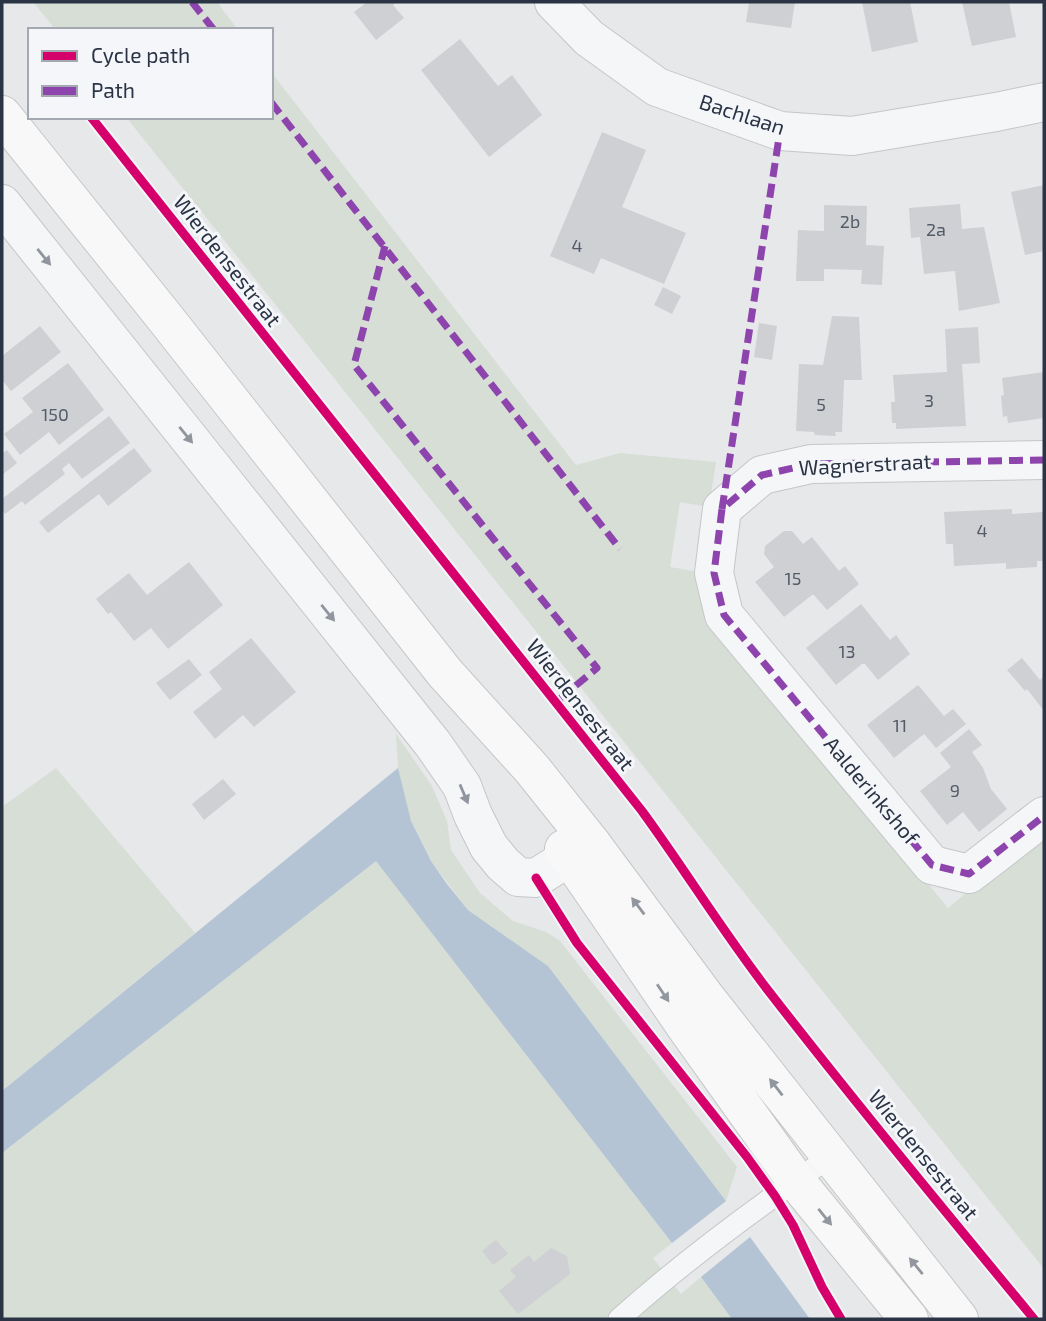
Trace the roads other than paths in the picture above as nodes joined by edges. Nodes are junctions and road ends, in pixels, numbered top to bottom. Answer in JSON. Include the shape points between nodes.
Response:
{"nodes":[{"id":1,"x":554,"y":2,"type":"edge"},
{"id":2,"x":1044,"y":102,"type":"edge"},
{"id":3,"x":2,"y":115,"type":"edge"},
{"id":4,"x":2,"y":204,"type":"edge"},
{"id":5,"x":1044,"y":460,"type":"edge"},
{"id":6,"x":724,"y":615,"type":"joint"},
{"id":7,"x":1044,"y":816,"type":"edge"},
{"id":8,"x":580,"y":850,"type":"junction"},
{"id":9,"x":830,"y":1157,"type":"junction"},
{"id":10,"x":796,"y":1181,"type":"junction"},
{"id":11,"x":619,"y":1319,"type":"edge"},
{"id":12,"x":909,"y":1319,"type":"edge"},
{"id":13,"x":959,"y":1319,"type":"edge"}],
"edges":[{"from":1,"to":2,"type":"street","name":"Bachlaan","via":[[589,38],[657,87],[780,131],[852,136]]},
{"from":3,"to":8,"type":"main road","via":[[445,674],[532,769]]},
{"from":4,"to":8,"type":"street","one_way":true,"via":[[433,744],[462,786],[489,847],[503,864],[518,877],[536,878]]},
{"from":5,"to":6,"type":"street","name":"Wagnerstraat","via":[[811,464],[762,475],[722,509],[714,573]]},
{"from":6,"to":7,"type":"street","name":"Aalderinkshof","via":[[932,865],[969,874]]},
{"from":9,"to":8,"type":"main road","one_way":true,"via":[[706,998]]},
{"from":8,"to":10,"type":"main road","one_way":true,"via":[[688,1030]]},
{"from":9,"to":10,"type":"lane"},
{"from":13,"to":9,"type":"main road","one_way":true},
{"from":10,"to":11,"type":"lane","via":[[663,1280]]},
{"from":10,"to":12,"type":"main road","one_way":true}]}
